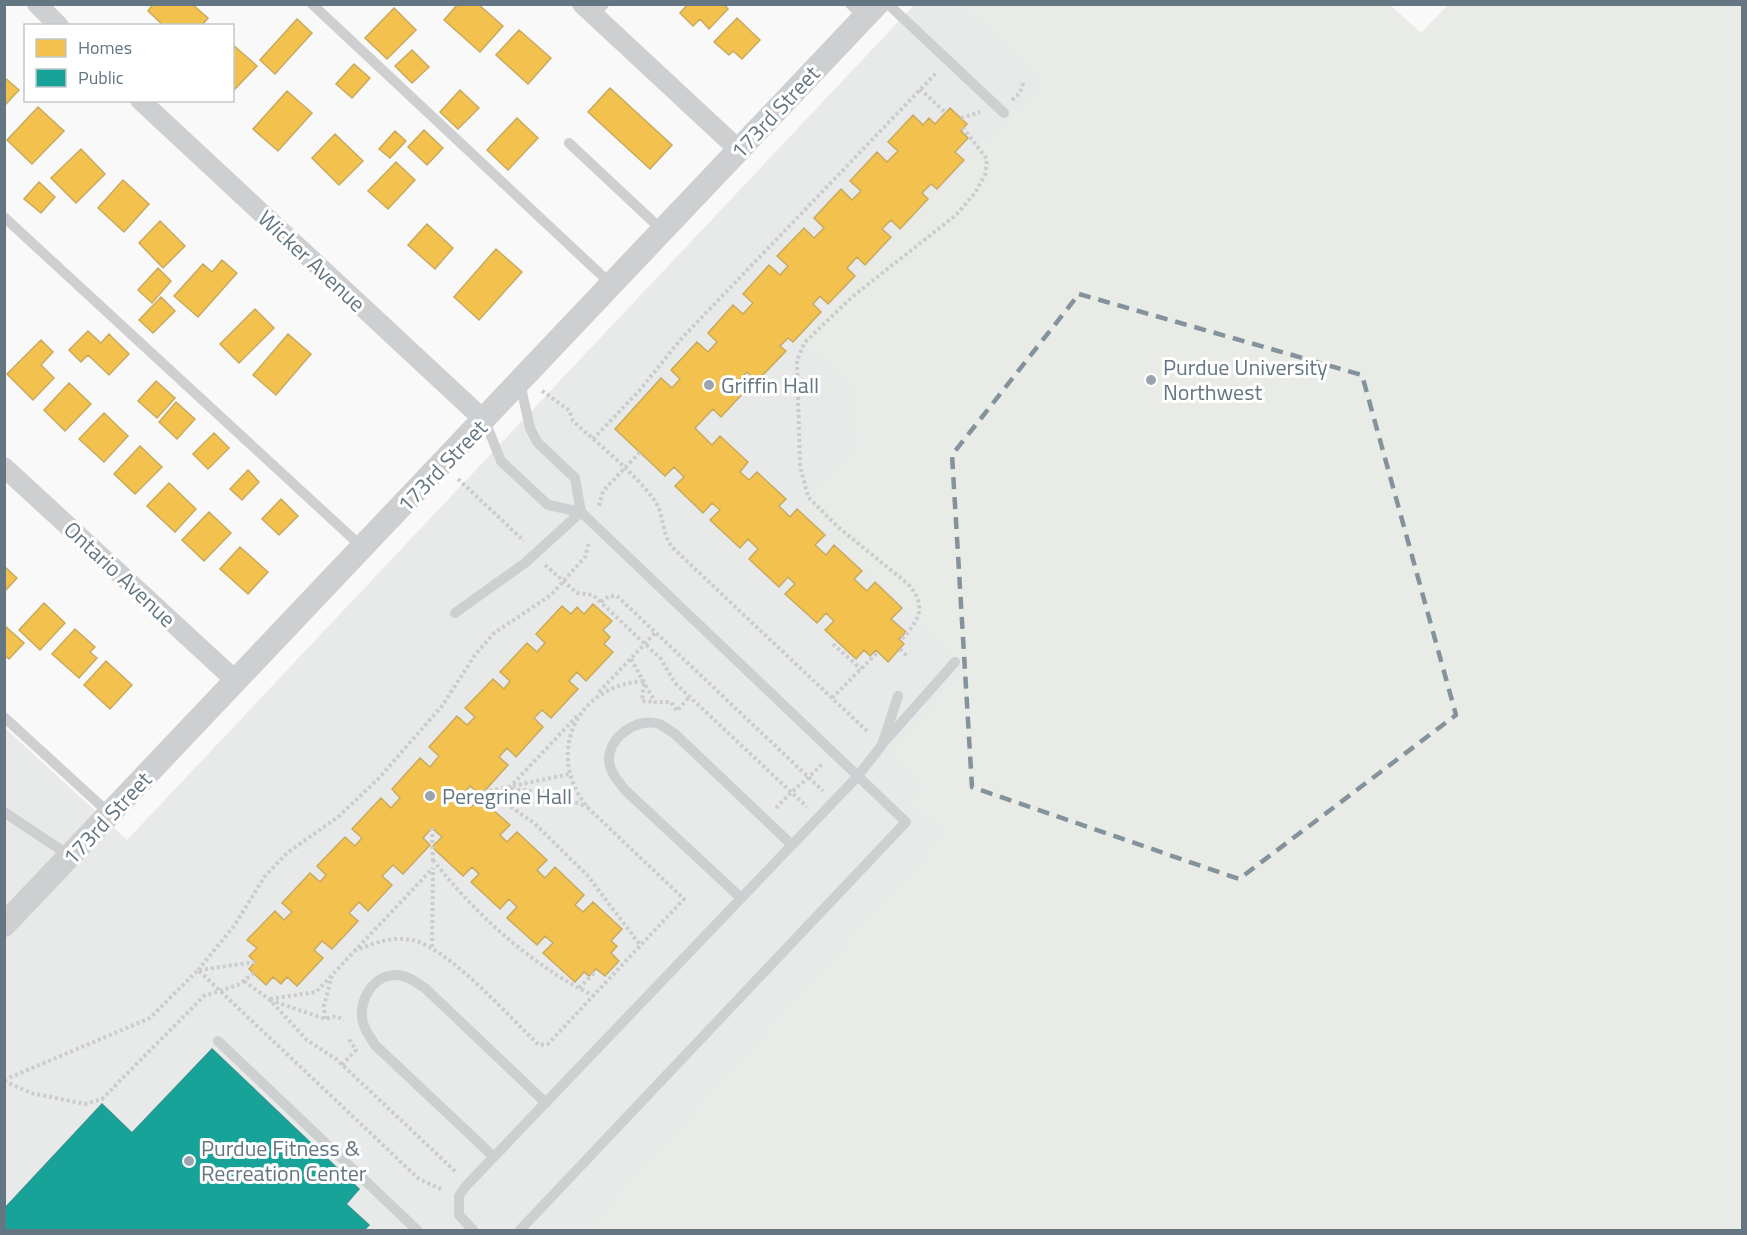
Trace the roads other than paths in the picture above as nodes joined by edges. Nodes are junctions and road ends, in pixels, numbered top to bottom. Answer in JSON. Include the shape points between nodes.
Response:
{"nodes":[{"id":1,"x":37,"y":4,"type":"edge"},
{"id":2,"x":312,"y":4,"type":"edge"},
{"id":3,"x":888,"y":4,"type":"edge"},
{"id":4,"x":593,"y":8,"type":"edge"},
{"id":5,"x":864,"y":9,"type":"edge"},
{"id":6,"x":57,"y":24,"type":"edge"},
{"id":7,"x":142,"y":102,"type":"edge"},
{"id":8,"x":1004,"y":113,"type":"dead end"},
{"id":9,"x":569,"y":143,"type":"dead end"},
{"id":10,"x":739,"y":150,"type":"junction"},
{"id":11,"x":4,"y":217,"type":"edge"},
{"id":12,"x":663,"y":231,"type":"junction"},
{"id":13,"x":613,"y":285,"type":"junction"},
{"id":14,"x":522,"y":381,"type":"junction"},
{"id":15,"x":485,"y":421,"type":"junction"},
{"id":16,"x":4,"y":467,"type":"edge"},
{"id":17,"x":581,"y":512,"type":"junction"},
{"id":18,"x":363,"y":548,"type":"junction"},
{"id":19,"x":455,"y":613,"type":"dead end"},
{"id":20,"x":955,"y":662,"type":"dead end"},
{"id":21,"x":236,"y":681,"type":"junction"},
{"id":22,"x":898,"y":696,"type":"dead end"},
{"id":23,"x":4,"y":717,"type":"edge"},
{"id":24,"x":882,"y":745,"type":"junction"},
{"id":25,"x":857,"y":777,"type":"junction"},
{"id":26,"x":4,"y":812,"type":"edge"},
{"id":27,"x":110,"y":814,"type":"junction"},
{"id":28,"x":792,"y":846,"type":"junction"},
{"id":29,"x":70,"y":856,"type":"junction"},
{"id":30,"x":741,"y":898,"type":"junction"},
{"id":31,"x":4,"y":925,"type":"edge"},
{"id":32,"x":218,"y":1041,"type":"dead end"},
{"id":33,"x":546,"y":1103,"type":"junction"},
{"id":34,"x":494,"y":1157,"type":"junction"},
{"id":35,"x":417,"y":1230,"type":"edge"},
{"id":36,"x":473,"y":1230,"type":"edge"},
{"id":37,"x":520,"y":1230,"type":"edge"}],
"edges":[{"from":1,"to":6,"type":"street"},
{"from":2,"to":13,"type":"lane"},
{"from":3,"to":8,"type":"lane"},
{"from":4,"to":10,"type":"street"},
{"from":5,"to":10,"type":"street","name":"173rd Street"},
{"from":7,"to":15,"type":"street","name":"Wicker Avenue"},
{"from":9,"to":12,"type":"lane"},
{"from":10,"to":12,"type":"street","name":"173rd Street"},
{"from":11,"to":18,"type":"lane"},
{"from":12,"to":13,"type":"street","name":"173rd Street"},
{"from":13,"to":14,"type":"street","name":"173rd Street"},
{"from":14,"to":15,"type":"street","name":"173rd Street"},
{"from":14,"to":17,"type":"lane","via":[[530,428],[537,442],[574,478]]},
{"from":15,"to":17,"type":"lane","via":[[501,461],[548,505]]},
{"from":15,"to":18,"type":"street","name":"173rd Street"},
{"from":16,"to":21,"type":"street","name":"Ontario Avenue"},
{"from":17,"to":19,"type":"lane","via":[[537,553]]},
{"from":17,"to":25,"type":"lane"},
{"from":18,"to":21,"type":"street","name":"173rd Street"},
{"from":20,"to":24,"type":"lane"},
{"from":21,"to":27,"type":"street","name":"173rd Street"},
{"from":22,"to":24,"type":"lane"},
{"from":23,"to":27,"type":"lane"},
{"from":24,"to":25,"type":"lane"},
{"from":25,"to":28,"type":"lane"},
{"from":25,"to":37,"type":"lane","via":[[906,822]]},
{"from":26,"to":29,"type":"lane"},
{"from":27,"to":29,"type":"street","name":"173rd Street"},
{"from":28,"to":30,"type":"lane"},
{"from":28,"to":30,"type":"lane","via":[[675,734],[659,724],[632,725],[619,735],[609,761],[615,777]]},
{"from":29,"to":31,"type":"street","name":"173rd Street"},
{"from":30,"to":33,"type":"lane"},
{"from":32,"to":35,"type":"lane"},
{"from":33,"to":34,"type":"lane"},
{"from":33,"to":34,"type":"lane","via":[[410,978],[396,975],[372,987],[361,1012],[364,1028],[375,1044]]},
{"from":34,"to":36,"type":"lane","via":[[459,1196],[459,1215]]}]}
